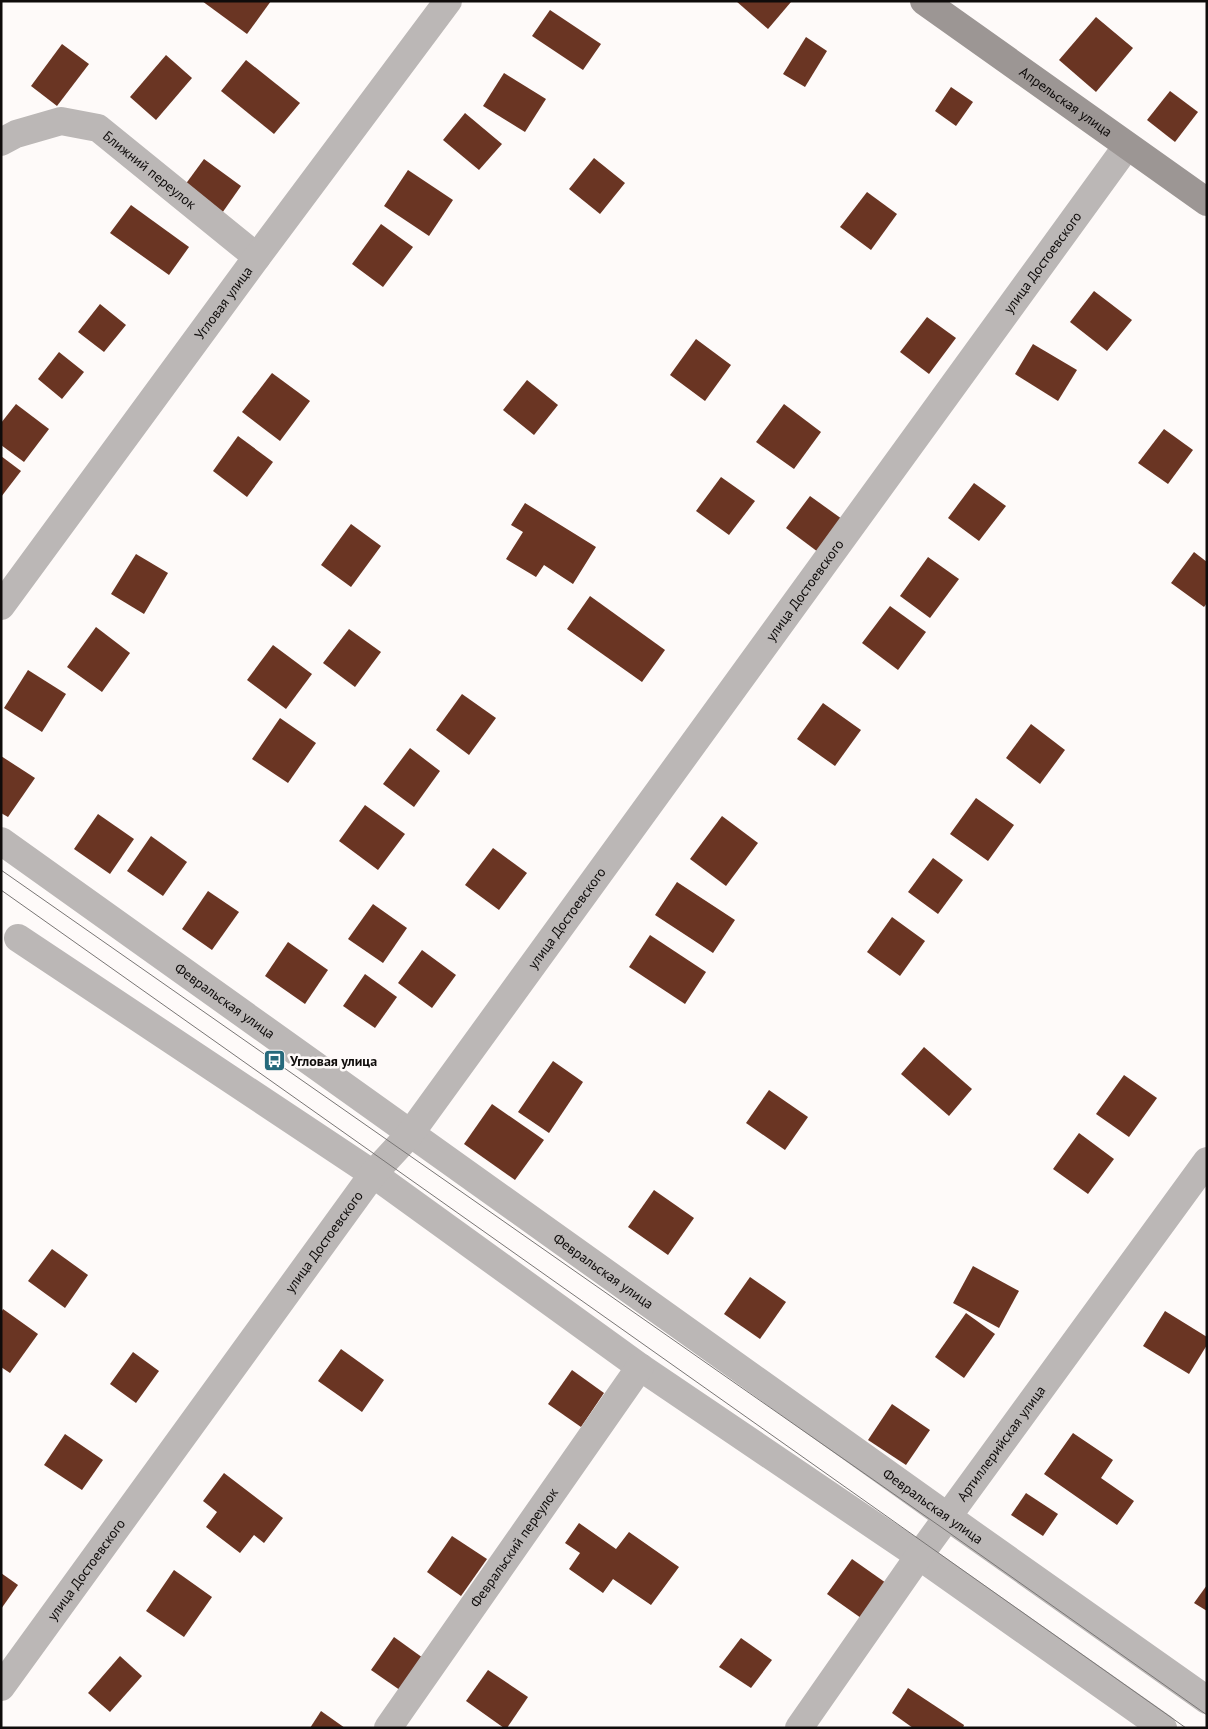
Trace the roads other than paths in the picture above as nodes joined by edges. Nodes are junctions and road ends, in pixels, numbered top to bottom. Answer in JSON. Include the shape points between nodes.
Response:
{"nodes":[{"id":1,"x":448,"y":1,"type":"edge"},
{"id":2,"x":924,"y":1,"type":"edge"},
{"id":3,"x":1,"y":142,"type":"edge"},
{"id":4,"x":1127,"y":146,"type":"junction"},
{"id":5,"x":1207,"y":202,"type":"edge"},
{"id":6,"x":257,"y":257,"type":"junction"},
{"id":7,"x":1,"y":606,"type":"edge"},
{"id":8,"x":1,"y":841,"type":"edge"},
{"id":9,"x":18,"y":938,"type":"dead end"},
{"id":10,"x":410,"y":1134,"type":"junction"},
{"id":11,"x":1207,"y":1161,"type":"edge"},
{"id":12,"x":373,"y":1174,"type":"junction"},
{"id":13,"x":640,"y":1367,"type":"junction"},
{"id":14,"x":948,"y":1517,"type":"junction"},
{"id":15,"x":919,"y":1556,"type":"junction"},
{"id":16,"x":1,"y":1687,"type":"edge"},
{"id":17,"x":1207,"y":1700,"type":"edge"},
{"id":18,"x":388,"y":1728,"type":"edge"},
{"id":19,"x":799,"y":1728,"type":"edge"},
{"id":20,"x":1163,"y":1728,"type":"edge"}],
"edges":[{"from":1,"to":6,"type":"street","name":"Угловая улица"},
{"from":2,"to":4,"type":"street","name":"Апрельская улица"},
{"from":3,"to":6,"type":"street","name":"Ближний переулок","via":[[16,134],[61,121],[98,128]]},
{"from":4,"to":5,"type":"street","name":"Апрельская улица"},
{"from":4,"to":10,"type":"street","name":"улица Достоевского"},
{"from":6,"to":7,"type":"street","name":"Угловая улица"},
{"from":8,"to":10,"type":"street","name":"Февральская улица"},
{"from":9,"to":12,"type":"street"},
{"from":10,"to":12,"type":"street","name":"улица Достоевского"},
{"from":10,"to":14,"type":"street","name":"Февральская улица"},
{"from":11,"to":14,"type":"street","name":"Артиллерийская улица"},
{"from":12,"to":13,"type":"street"},
{"from":12,"to":16,"type":"street","name":"улица Достоевского"},
{"from":13,"to":15,"type":"street"},
{"from":13,"to":18,"type":"street","name":"Февральский переулок"},
{"from":14,"to":15,"type":"street","name":"Артиллерийская улица"},
{"from":14,"to":17,"type":"street","name":"Февральская улица"},
{"from":15,"to":19,"type":"street","name":"Артиллерийская улица"},
{"from":15,"to":20,"type":"street"}]}
